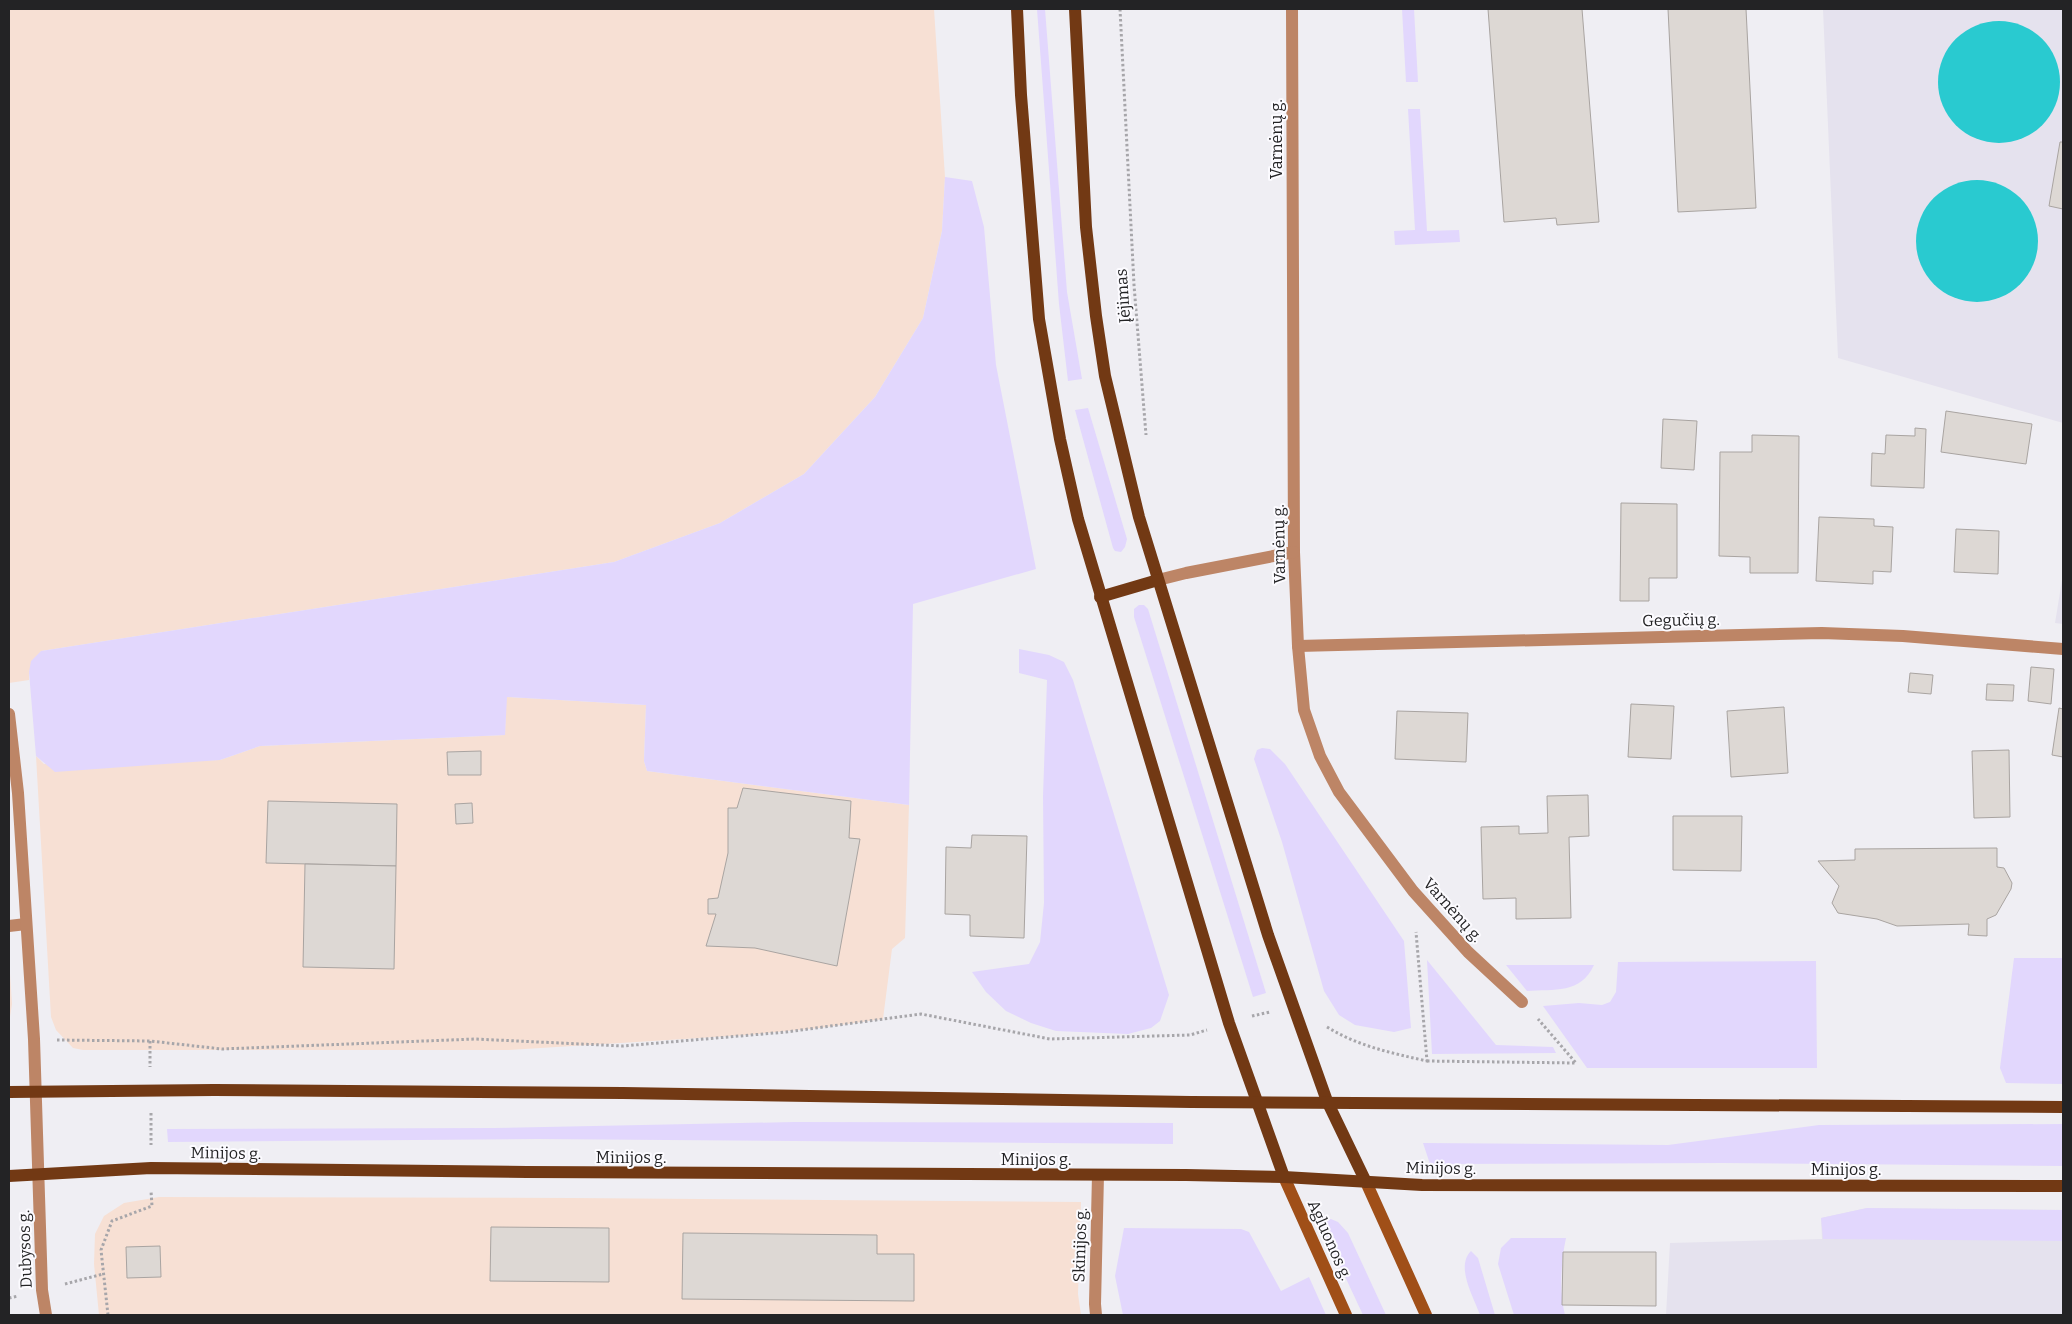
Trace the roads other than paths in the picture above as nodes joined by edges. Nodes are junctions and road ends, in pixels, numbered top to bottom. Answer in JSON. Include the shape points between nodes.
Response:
{"nodes":[{"id":1,"x":1017,"y":9,"type":"edge"},
{"id":2,"x":1075,"y":9,"type":"edge"},
{"id":3,"x":1292,"y":9,"type":"edge"},
{"id":4,"x":1294,"y":552,"type":"junction"},
{"id":5,"x":1158,"y":580,"type":"junction"},
{"id":6,"x":1100,"y":597,"type":"junction"},
{"id":7,"x":1298,"y":646,"type":"junction"},
{"id":8,"x":2063,"y":649,"type":"edge"},
{"id":9,"x":9,"y":714,"type":"edge"},
{"id":10,"x":26,"y":924,"type":"junction"},
{"id":11,"x":9,"y":926,"type":"edge"},
{"id":12,"x":1522,"y":1002,"type":"road end"},
{"id":13,"x":35,"y":1091,"type":"junction"},
{"id":14,"x":9,"y":1092,"type":"edge"},
{"id":15,"x":1327,"y":1101,"type":"junction"},
{"id":16,"x":1256,"y":1102,"type":"junction"},
{"id":17,"x":2063,"y":1107,"type":"edge"},
{"id":18,"x":38,"y":1174,"type":"junction"},
{"id":19,"x":1098,"y":1175,"type":"junction"},
{"id":20,"x":9,"y":1176,"type":"edge"},
{"id":21,"x":1284,"y":1177,"type":"junction"},
{"id":22,"x":1366,"y":1182,"type":"junction"},
{"id":23,"x":2063,"y":1186,"type":"edge"},
{"id":24,"x":46,"y":1315,"type":"edge"},
{"id":25,"x":1096,"y":1315,"type":"edge"},
{"id":26,"x":1346,"y":1315,"type":"edge"},
{"id":27,"x":1426,"y":1315,"type":"edge"}],
"edges":[{"from":1,"to":6,"type":"main road","via":[[1039,319],[1060,439]]},
{"from":2,"to":5,"type":"main road","via":[[1086,227],[1097,324],[1105,376],[1139,517]]},
{"from":3,"to":4,"type":"street","name":"Varnėnų g."},
{"from":4,"to":5,"type":"street"},
{"from":4,"to":7,"type":"street","name":"Varnėnų g."},
{"from":5,"to":6,"type":"main road"},
{"from":5,"to":15,"type":"main road","via":[[1268,935]]},
{"from":6,"to":16,"type":"main road"},
{"from":7,"to":8,"type":"street","name":"Gegučių g.","via":[[1822,633]]},
{"from":7,"to":12,"type":"street","name":"Varnėnų g.","via":[[1304,710],[1320,756],[1339,792],[1413,891],[1468,952]]},
{"from":9,"to":10,"type":"street","name":"Dubysos g.","via":[[18,793]]},
{"from":10,"to":11,"type":"street"},
{"from":10,"to":13,"type":"street","name":"Dubysos g."},
{"from":13,"to":14,"type":"main road"},
{"from":13,"to":16,"type":"main road","via":[[613,1093]]},
{"from":13,"to":18,"type":"street","name":"Dubysos g."},
{"from":15,"to":16,"type":"main road"},
{"from":15,"to":17,"type":"main road"},
{"from":15,"to":22,"type":"main road"},
{"from":16,"to":21,"type":"main road"},
{"from":18,"to":19,"type":"main road","name":"Minijos g.","via":[[151,1168]]},
{"from":18,"to":20,"type":"main road","name":"Minijos g."},
{"from":18,"to":24,"type":"street","name":"Dubysos g.","via":[[42,1290]]},
{"from":19,"to":21,"type":"main road","name":"Minijos g."},
{"from":19,"to":25,"type":"street","name":"Skinijos g."},
{"from":21,"to":22,"type":"main road","name":"Minijos g."},
{"from":21,"to":26,"type":"main road","name":"Agluonos g."},
{"from":22,"to":23,"type":"main road","name":"Minijos g.","via":[[1422,1185]]},
{"from":22,"to":27,"type":"main road"}]}
